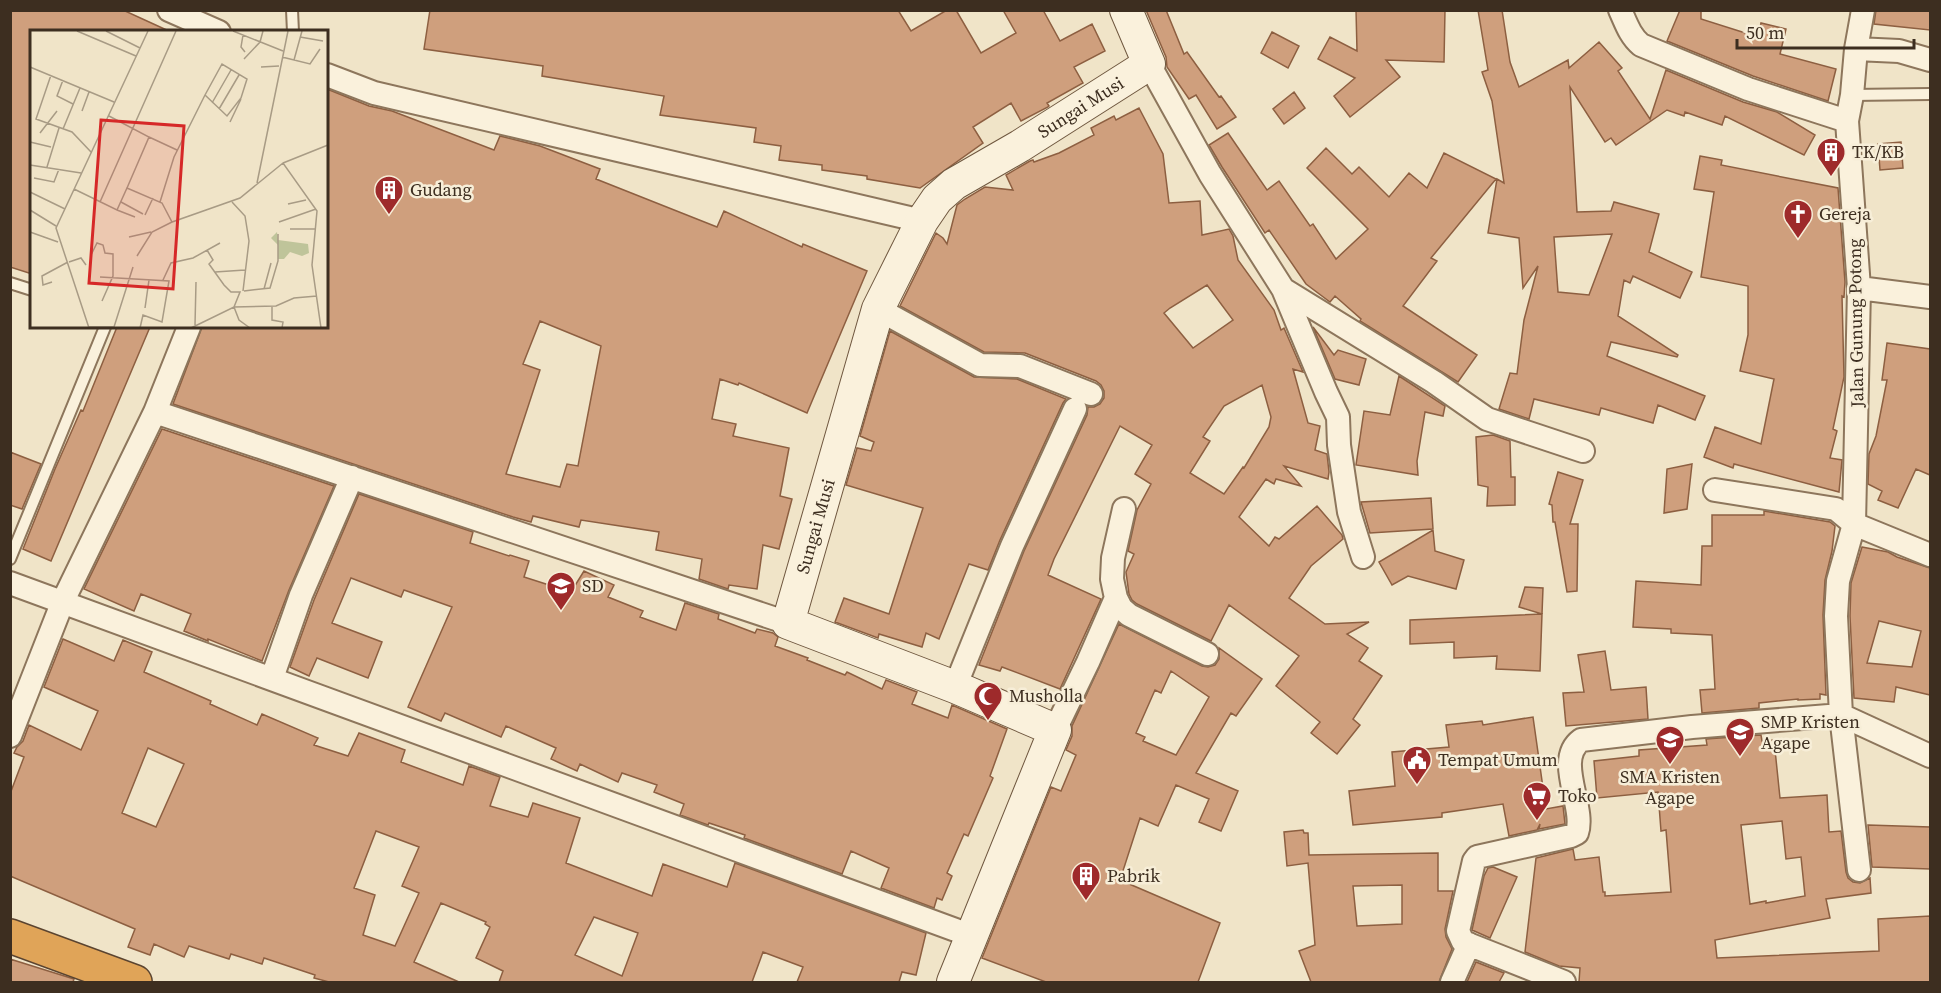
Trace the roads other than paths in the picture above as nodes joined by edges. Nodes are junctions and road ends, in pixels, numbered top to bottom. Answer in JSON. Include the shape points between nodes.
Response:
{"nodes":[{"id":1,"x":169,"y":10,"type":"edge"},
{"id":2,"x":292,"y":10,"type":"edge"},
{"id":3,"x":1126,"y":10,"type":"edge"},
{"id":4,"x":1620,"y":10,"type":"edge"},
{"id":5,"x":1863,"y":10,"type":"edge"},
{"id":6,"x":214,"y":30,"type":"edge"},
{"id":7,"x":293,"y":30,"type":"edge"},
{"id":8,"x":1856,"y":49,"type":"junction"},
{"id":9,"x":1930,"y":60,"type":"edge"},
{"id":10,"x":1149,"y":64,"type":"junction"},
{"id":11,"x":328,"y":75,"type":"edge"},
{"id":12,"x":1930,"y":94,"type":"edge"},
{"id":13,"x":1852,"y":95,"type":"junction"},
{"id":14,"x":1847,"y":121,"type":"junction"},
{"id":15,"x":922,"y":221,"type":"junction"},
{"id":16,"x":10,"y":283,"type":"edge"},
{"id":17,"x":1859,"y":288,"type":"junction"},
{"id":18,"x":30,"y":289,"type":"edge"},
{"id":19,"x":1283,"y":289,"type":"junction"},
{"id":20,"x":1930,"y":297,"type":"edge"},
{"id":21,"x":878,"y":309,"type":"junction"},
{"id":22,"x":105,"y":328,"type":"edge"},
{"id":23,"x":189,"y":328,"type":"edge"},
{"id":24,"x":155,"y":412,"type":"junction"},
{"id":25,"x":1583,"y":451,"type":"dead end"},
{"id":26,"x":352,"y":477,"type":"junction"},
{"id":27,"x":1714,"y":490,"type":"dead end"},
{"id":28,"x":1124,"y":509,"type":"dead end"},
{"id":29,"x":1854,"y":524,"type":"junction"},
{"id":30,"x":1930,"y":555,"type":"edge"},
{"id":31,"x":1363,"y":557,"type":"dead end"},
{"id":32,"x":10,"y":559,"type":"edge"},
{"id":33,"x":10,"y":583,"type":"edge"},
{"id":34,"x":1116,"y":598,"type":"junction"},
{"id":35,"x":63,"y":602,"type":"junction"},
{"id":36,"x":788,"y":622,"type":"junction"},
{"id":37,"x":1207,"y":654,"type":"dead end"},
{"id":38,"x":272,"y":678,"type":"junction"},
{"id":39,"x":955,"y":687,"type":"junction"},
{"id":40,"x":1841,"y":716,"type":"junction"},
{"id":41,"x":1055,"y":730,"type":"junction"},
{"id":42,"x":10,"y":736,"type":"edge"},
{"id":43,"x":1930,"y":756,"type":"edge"},
{"id":44,"x":1859,"y":870,"type":"dead end"},
{"id":45,"x":10,"y":936,"type":"edge"},
{"id":46,"x":972,"y":936,"type":"junction"},
{"id":47,"x":1469,"y":944,"type":"junction"},
{"id":48,"x":135,"y":982,"type":"edge"},
{"id":49,"x":953,"y":982,"type":"edge"},
{"id":50,"x":1452,"y":982,"type":"edge"},
{"id":51,"x":1564,"y":982,"type":"edge"}],
"edges":[{"from":1,"to":6,"type":"street"},
{"from":2,"to":7,"type":"lane"},
{"from":3,"to":10,"type":"street"},
{"from":4,"to":14,"type":"street","via":[[1641,45],[1748,89]]},
{"from":5,"to":8,"type":"street","name":"Jalan Gunung Potong"},
{"from":8,"to":9,"type":"street","via":[[1899,51]]},
{"from":8,"to":13,"type":"street","name":"Jalan Gunung Potong"},
{"from":10,"to":15,"type":"street","name":"Sungai Musi","via":[[954,184],[937,199]]},
{"from":10,"to":19,"type":"street","via":[[1210,174]]},
{"from":11,"to":15,"type":"street","via":[[374,93]]},
{"from":12,"to":13,"type":"lane"},
{"from":13,"to":14,"type":"street","name":"Jalan Gunung Potong"},
{"from":14,"to":17,"type":"street","name":"Jalan Gunung Potong"},
{"from":15,"to":21,"type":"street","name":"Sungai Musi"},
{"from":16,"to":18,"type":"lane"},
{"from":17,"to":20,"type":"street"},
{"from":17,"to":29,"type":"street","name":"Jalan Gunung Potong"},
{"from":19,"to":25,"type":"street","via":[[1487,419]]},
{"from":19,"to":31,"type":"street","via":[[1338,417],[1349,512]]},
{"from":21,"to":36,"type":"street","name":"Sungai Musi"},
{"from":21,"to":39,"type":"street","via":[[980,365],[1020,366],[1083,401],[1012,546]]},
{"from":22,"to":32,"type":"lane"},
{"from":23,"to":24,"type":"street"},
{"from":24,"to":26,"type":"street"},
{"from":24,"to":35,"type":"street"},
{"from":26,"to":36,"type":"street"},
{"from":26,"to":38,"type":"street","via":[[301,595]]},
{"from":27,"to":29,"type":"street","via":[[1836,509]]},
{"from":28,"to":34,"type":"street","via":[[1113,558]]},
{"from":29,"to":30,"type":"street"},
{"from":29,"to":40,"type":"street","name":"Jalan Gunung Potong","via":[[1838,581]]},
{"from":33,"to":35,"type":"street"},
{"from":34,"to":37,"type":"street","via":[[1129,615]]},
{"from":34,"to":41,"type":"street"},
{"from":35,"to":38,"type":"street"},
{"from":35,"to":42,"type":"street"},
{"from":36,"to":39,"type":"street"},
{"from":38,"to":46,"type":"street"},
{"from":39,"to":41,"type":"street"},
{"from":40,"to":43,"type":"street"},
{"from":40,"to":44,"type":"street","name":"Jalan Gunung Potong"},
{"from":40,"to":47,"type":"street","via":[[1581,740],[1575,744],[1570,758],[1578,820],[1576,833],[1477,857],[1458,931],[1463,942]]},
{"from":41,"to":46,"type":"street"},
{"from":45,"to":48,"type":"highway"},
{"from":46,"to":49,"type":"street"},
{"from":47,"to":50,"type":"street"},
{"from":47,"to":51,"type":"street"}]}
